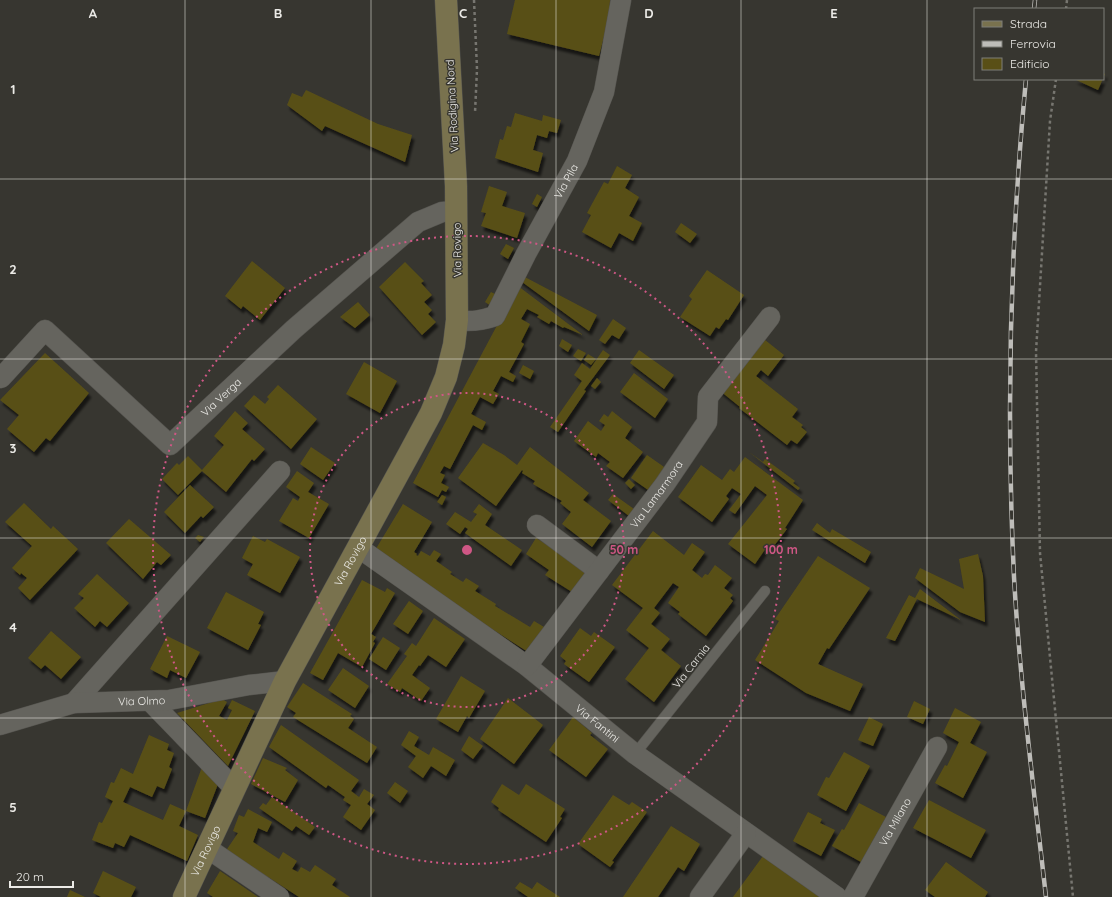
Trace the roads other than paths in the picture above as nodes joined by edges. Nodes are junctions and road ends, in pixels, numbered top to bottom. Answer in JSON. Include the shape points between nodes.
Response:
{"nodes":[{"id":1,"x":446,"y":0,"type":"edge"},
{"id":2,"x":621,"y":0,"type":"edge"},
{"id":3,"x":456,"y":211,"type":"junction"},
{"id":4,"x":770,"y":317,"type":"dead end"},
{"id":5,"x":458,"y":320,"type":"junction"},
{"id":6,"x":1,"y":378,"type":"dead end"},
{"id":7,"x":280,"y":471,"type":"dead end"},
{"id":8,"x":537,"y":525,"type":"dead end"},
{"id":9,"x":359,"y":548,"type":"junction"},
{"id":10,"x":599,"y":571,"type":"junction"},
{"id":11,"x":765,"y":591,"type":"dead end"},
{"id":12,"x":527,"y":666,"type":"junction"},
{"id":13,"x":285,"y":681,"type":"junction"},
{"id":14,"x":150,"y":701,"type":"junction"},
{"id":15,"x":74,"y":703,"type":"junction"},
{"id":16,"x":0,"y":725,"type":"edge"},
{"id":17,"x":937,"y":748,"type":"dead end"},
{"id":18,"x":635,"y":754,"type":"junction"},
{"id":19,"x":234,"y":788,"type":"junction"},
{"id":20,"x":746,"y":833,"type":"junction"},
{"id":21,"x":207,"y":848,"type":"junction"},
{"id":22,"x":184,"y":897,"type":"edge"},
{"id":23,"x":279,"y":897,"type":"edge"},
{"id":24,"x":700,"y":897,"type":"edge"},
{"id":25,"x":837,"y":897,"type":"edge"},
{"id":26,"x":853,"y":897,"type":"edge"}],
"edges":[{"from":1,"to":3,"type":"main road","name":"Via Rodigina Nord"},
{"from":2,"to":5,"type":"street","name":"Via Pila","via":[[604,92],[577,161],[494,316],[470,322]]},
{"from":3,"to":5,"type":"main road","name":"Via Rovigo"},
{"from":3,"to":6,"type":"street","name":"Via Verga","via":[[442,212],[418,222],[294,329],[170,445],[45,330]]},
{"from":4,"to":10,"type":"street","name":"Via Lamarmora","via":[[708,397],[707,422],[669,478]]},
{"from":5,"to":9,"type":"main road","name":"Via Rovigo","via":[[446,377],[432,413]]},
{"from":7,"to":15,"type":"street"},
{"from":8,"to":10,"type":"street"},
{"from":9,"to":12,"type":"street","name":"Via Fantini"},
{"from":9,"to":13,"type":"main road","name":"Via Rovigo"},
{"from":10,"to":12,"type":"street","name":"Via Lamarmora"},
{"from":11,"to":18,"type":"lane","name":"Via Carnia"},
{"from":12,"to":18,"type":"street","name":"Via Fantini"},
{"from":13,"to":14,"type":"street","name":"Via Olmo"},
{"from":13,"to":19,"type":"main road","name":"Via Rovigo"},
{"from":14,"to":15,"type":"street","name":"Via Olmo"},
{"from":14,"to":19,"type":"street"},
{"from":15,"to":16,"type":"street","name":"Via Olmo"},
{"from":17,"to":26,"type":"street","name":"Via Milano"},
{"from":18,"to":20,"type":"street","name":"Via Fantini"},
{"from":19,"to":21,"type":"main road","name":"Via Rovigo"},
{"from":20,"to":24,"type":"street"},
{"from":20,"to":25,"type":"street","name":"Via Fantini"},
{"from":21,"to":22,"type":"main road","name":"Via Rovigo"},
{"from":21,"to":23,"type":"street"}]}
